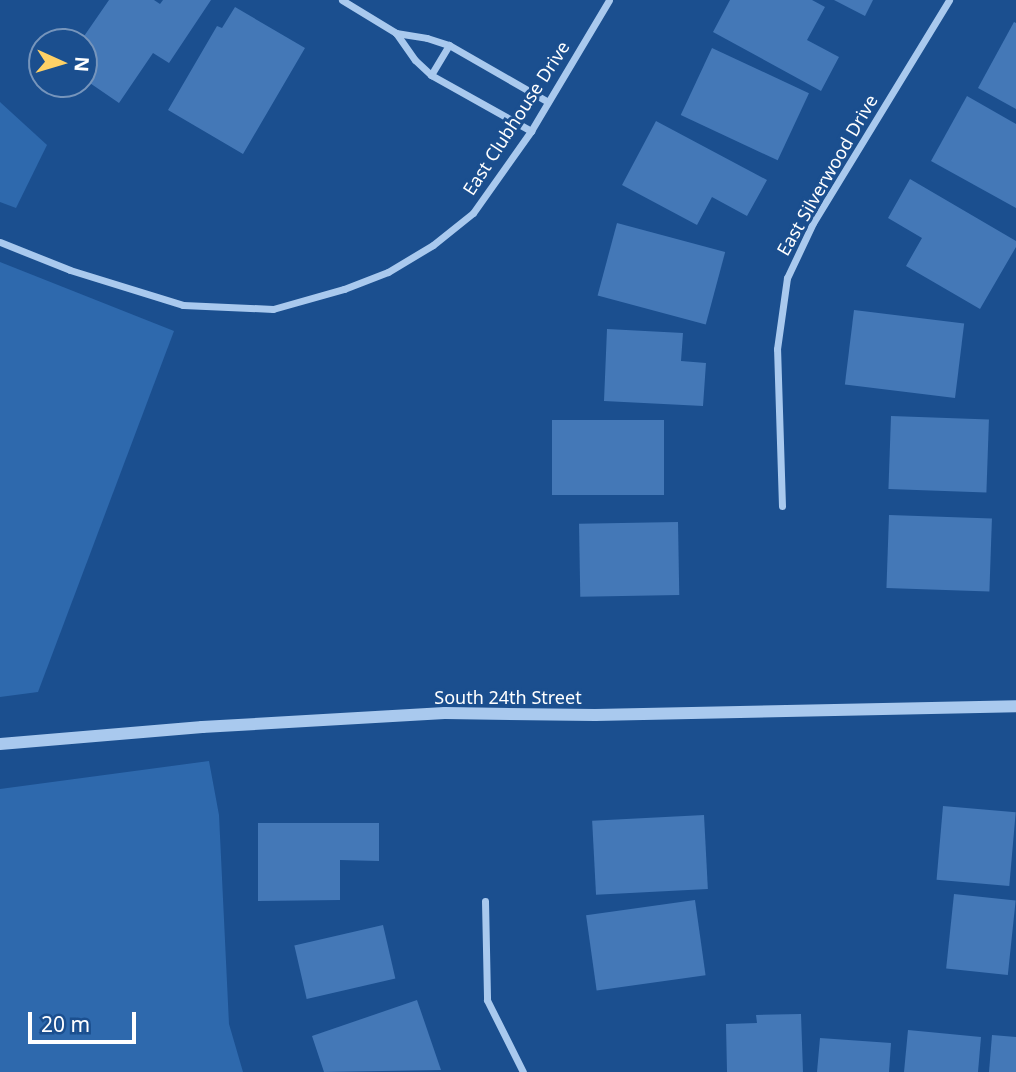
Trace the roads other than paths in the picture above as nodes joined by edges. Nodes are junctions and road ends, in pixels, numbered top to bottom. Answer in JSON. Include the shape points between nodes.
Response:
{"nodes":[{"id":1,"x":342,"y":0,"type":"edge"},
{"id":2,"x":609,"y":0,"type":"edge"},
{"id":3,"x":949,"y":0,"type":"edge"},
{"id":4,"x":396,"y":33,"type":"junction"},
{"id":5,"x":449,"y":45,"type":"junction"},
{"id":6,"x":432,"y":75,"type":"junction"},
{"id":7,"x":548,"y":102,"type":"junction"},
{"id":8,"x":531,"y":131,"type":"junction"},
{"id":9,"x":0,"y":242,"type":"edge"},
{"id":10,"x":782,"y":506,"type":"dead end"},
{"id":11,"x":1016,"y":706,"type":"edge"},
{"id":12,"x":0,"y":744,"type":"edge"},
{"id":13,"x":485,"y":901,"type":"dead end"},
{"id":14,"x":523,"y":1072,"type":"edge"}],
"edges":[{"from":1,"to":4,"type":"street"},
{"from":2,"to":7,"type":"street","name":"East Clubhouse Drive"},
{"from":3,"to":10,"type":"street","name":"East Silverwood Drive","via":[[813,223],[787,278],[777,349]]},
{"from":4,"to":5,"type":"street"},
{"from":4,"to":6,"type":"street"},
{"from":5,"to":6,"type":"street"},
{"from":5,"to":7,"type":"street"},
{"from":6,"to":8,"type":"street"},
{"from":7,"to":8,"type":"street","name":"East Clubhouse Drive"},
{"from":8,"to":9,"type":"street","name":"East Clubhouse Drive","via":[[473,213],[433,245],[377,276],[273,309],[183,305],[70,270]]},
{"from":11,"to":12,"type":"street","name":"South 24th Street","via":[[595,715],[445,713]]},
{"from":13,"to":14,"type":"street","via":[[487,1000]]}]}
